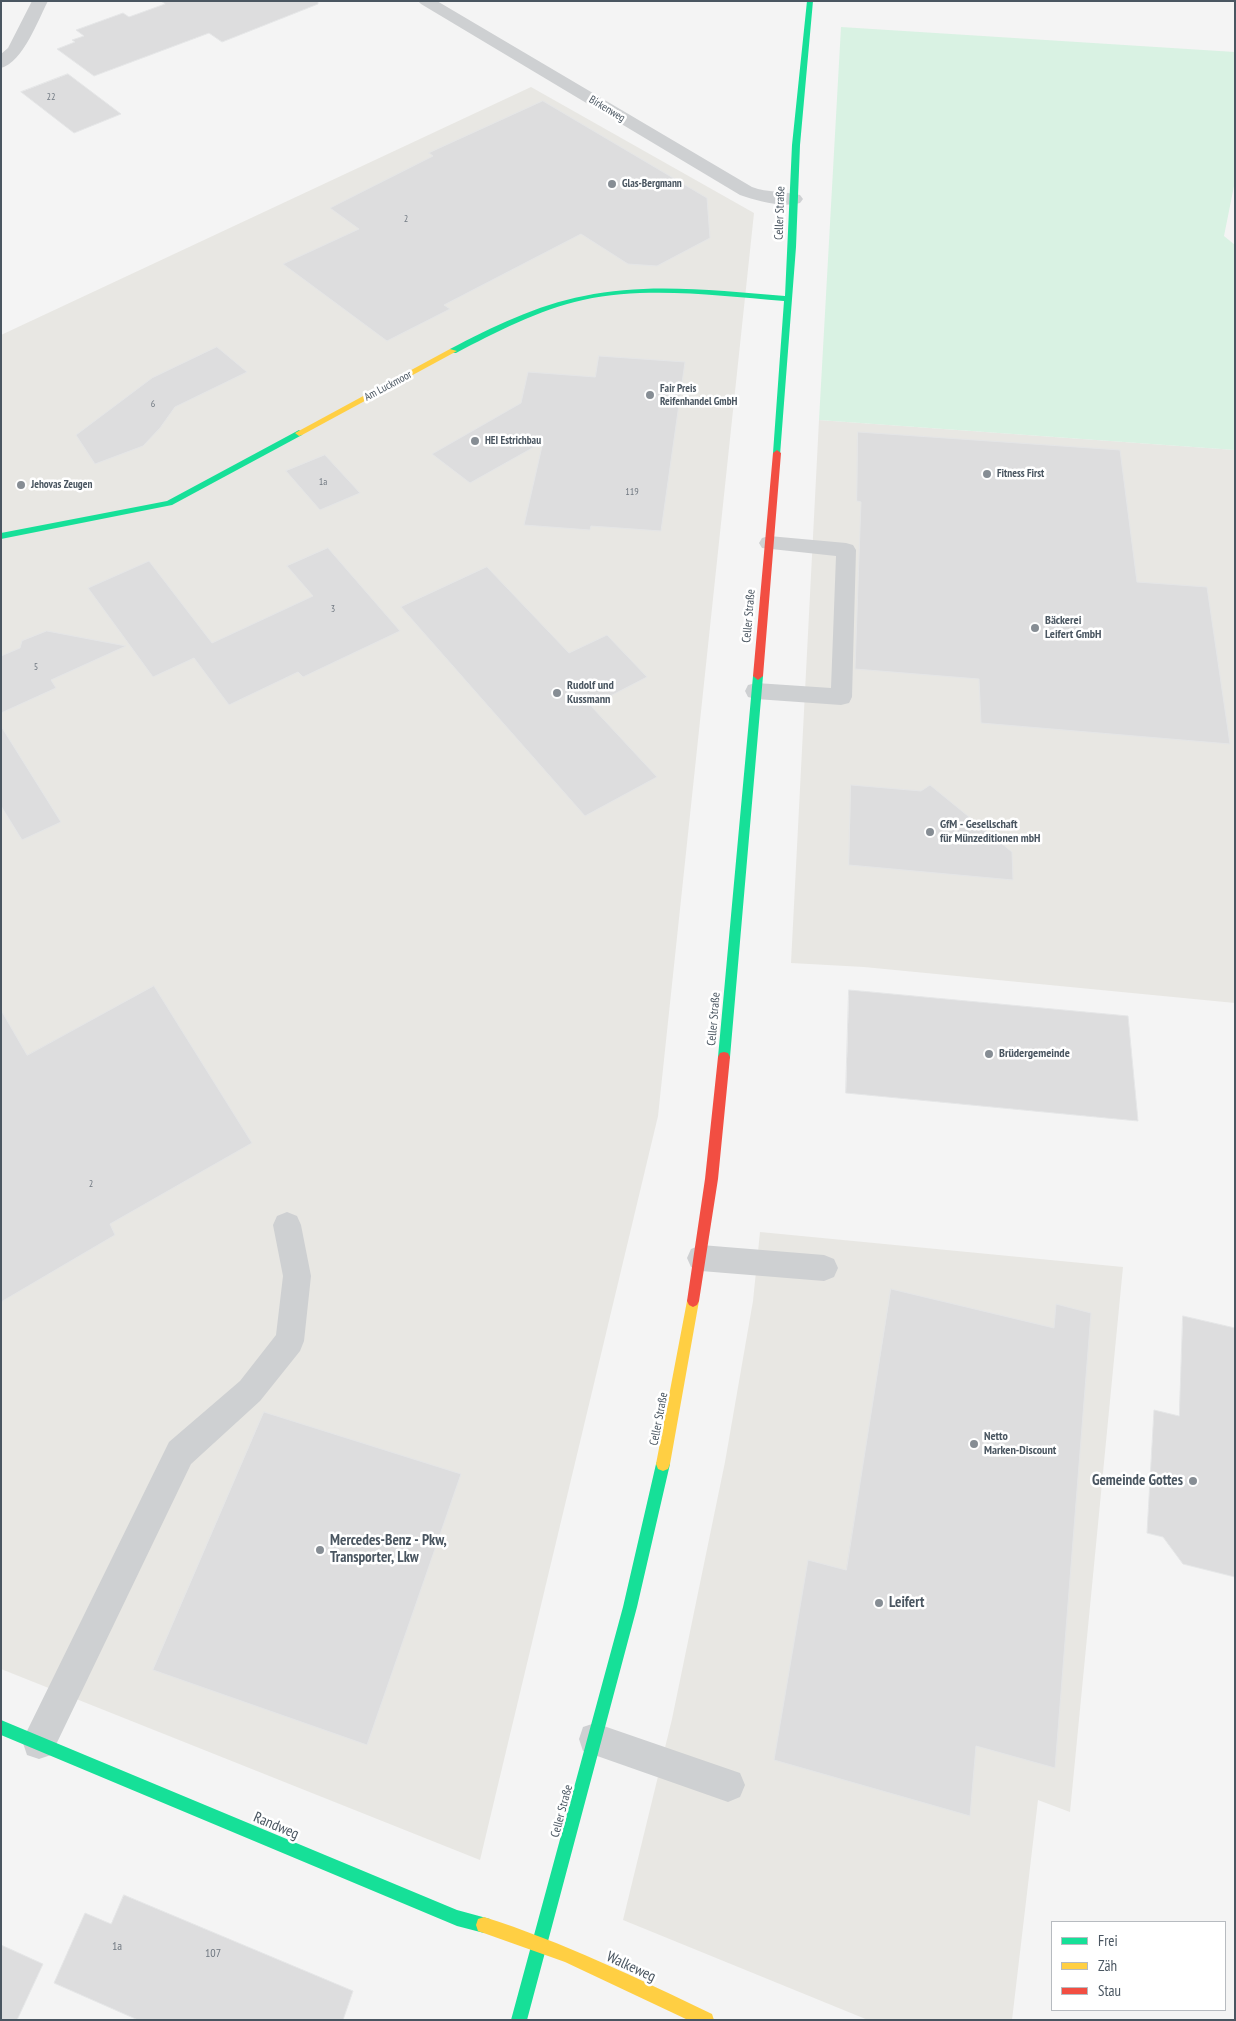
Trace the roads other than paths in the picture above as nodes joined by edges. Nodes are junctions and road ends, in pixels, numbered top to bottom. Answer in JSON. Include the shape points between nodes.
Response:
{"nodes":[{"id":1,"x":40,"y":1,"type":"edge"},
{"id":2,"x":426,"y":1,"type":"edge"},
{"id":3,"x":810,"y":1,"type":"edge"},
{"id":4,"x":1,"y":63,"type":"edge"},
{"id":5,"x":794,"y":200,"type":"junction"},
{"id":6,"x":788,"y":299,"type":"junction"},
{"id":7,"x":1,"y":536,"type":"edge"},
{"id":8,"x":769,"y":543,"type":"junction"},
{"id":9,"x":756,"y":691,"type":"junction"},
{"id":10,"x":287,"y":1225,"type":"dead end"},
{"id":11,"x":701,"y":1258,"type":"junction"},
{"id":12,"x":824,"y":1268,"type":"dead end"},
{"id":13,"x":1,"y":1727,"type":"edge"},
{"id":14,"x":595,"y":1739,"type":"junction"},
{"id":15,"x":39,"y":1743,"type":"junction"},
{"id":16,"x":728,"y":1785,"type":"dead end"},
{"id":17,"x":540,"y":1946,"type":"junction"},
{"id":18,"x":519,"y":2020,"type":"edge"},
{"id":19,"x":706,"y":2020,"type":"edge"}],
"edges":[{"from":1,"to":4,"type":"street","via":[[15,50]]},
{"from":2,"to":5,"type":"street","name":"Birkenweg","via":[[746,191],[764,197]]},
{"from":3,"to":5,"type":"street","name":"Celler Straße"},
{"from":5,"to":6,"type":"street","name":"Celler Straße"},
{"from":6,"to":7,"type":"street","name":"Am Luckmoor","via":[[642,291],[583,298],[532,314],[456,349],[169,503]]},
{"from":6,"to":8,"type":"street","name":"Celler Straße"},
{"from":8,"to":9,"type":"street","name":"Celler Straße"},
{"from":8,"to":9,"type":"lane","via":[[846,550],[842,697]]},
{"from":9,"to":11,"type":"street","name":"Celler Straße","via":[[719,1117]]},
{"from":10,"to":15,"type":"lane","via":[[297,1276],[290,1341],[250,1391],[180,1453]]},
{"from":11,"to":12,"type":"lane"},
{"from":11,"to":14,"type":"street","name":"Celler Straße","via":[[670,1439]]},
{"from":13,"to":15,"type":"street","name":"Randweg"},
{"from":14,"to":16,"type":"lane"},
{"from":14,"to":17,"type":"street","name":"Celler Straße"},
{"from":15,"to":17,"type":"street","name":"Randweg","via":[[457,1918],[489,1926]]},
{"from":17,"to":18,"type":"street","name":"Celler Straße"},
{"from":17,"to":19,"type":"street","name":"Walkeweg","via":[[593,1966]]}]}
